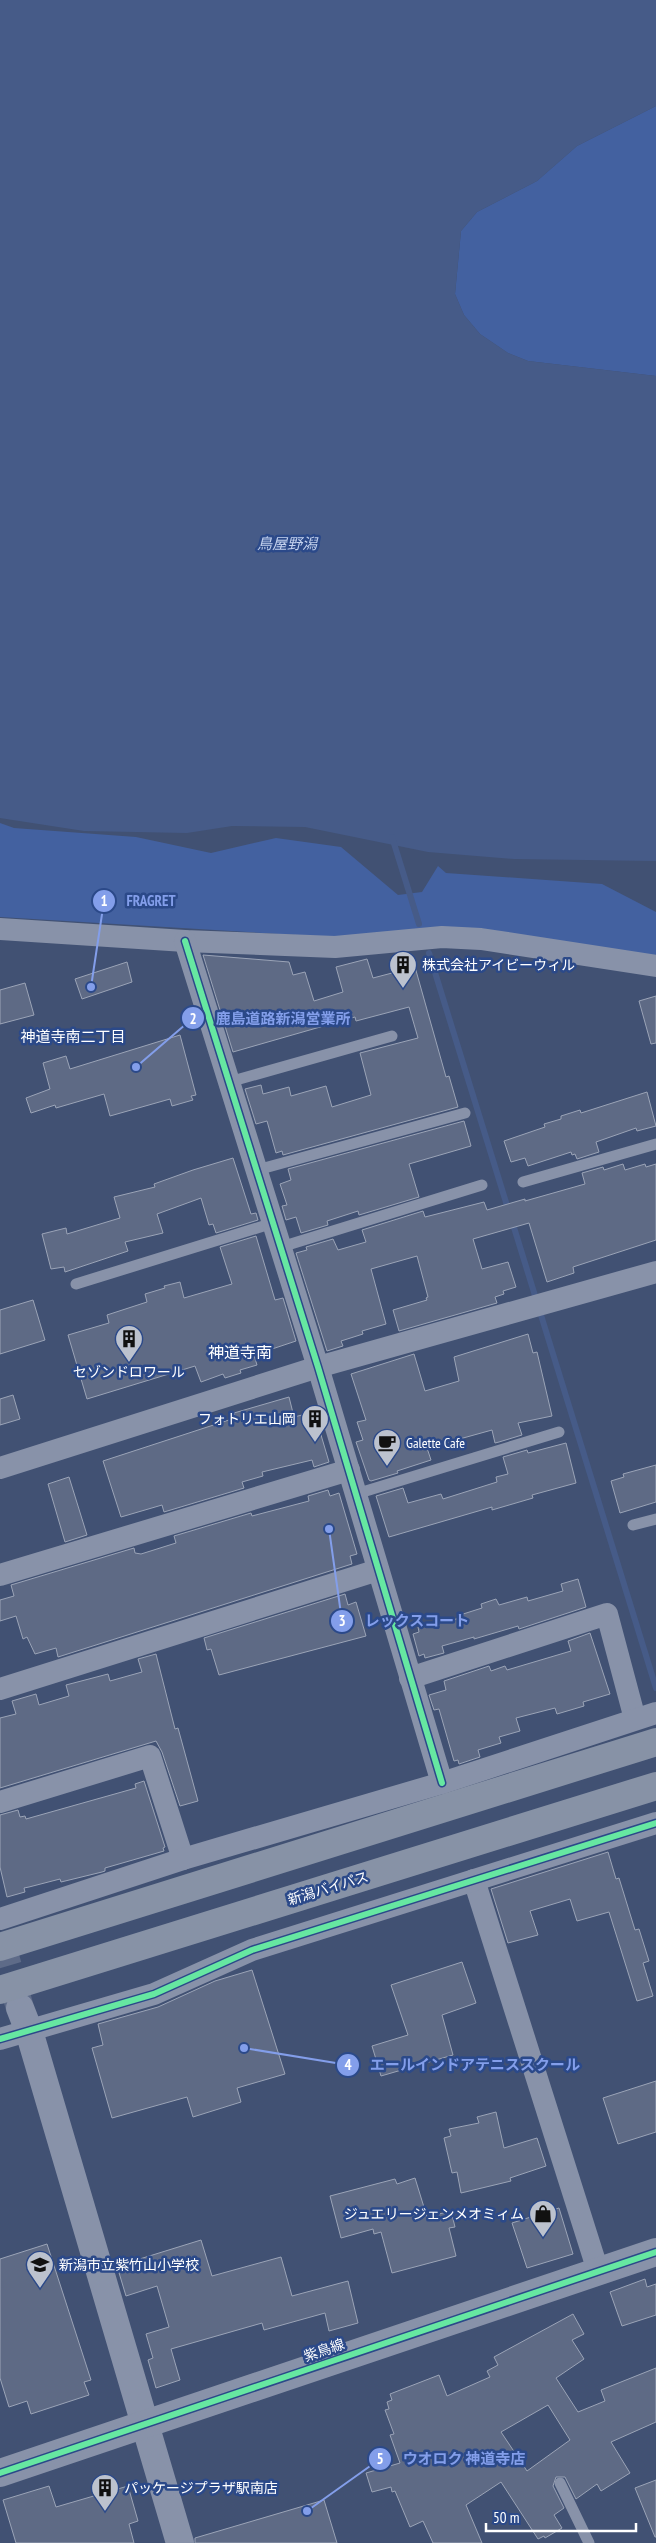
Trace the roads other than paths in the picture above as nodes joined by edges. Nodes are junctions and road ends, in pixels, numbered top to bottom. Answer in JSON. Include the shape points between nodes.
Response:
{"nodes":[{"id":1,"x":0,"y":929,"type":"edge"},
{"id":2,"x":185,"y":941,"type":"junction"},
{"id":3,"x":656,"y":966,"type":"edge"},
{"id":4,"x":392,"y":1036,"type":"dead end"},
{"id":5,"x":229,"y":1082,"type":"junction"},
{"id":6,"x":465,"y":1113,"type":"dead end"},
{"id":7,"x":656,"y":1144,"type":"edge"},
{"id":8,"x":257,"y":1170,"type":"junction"},
{"id":9,"x":523,"y":1182,"type":"dead end"},
{"id":10,"x":482,"y":1185,"type":"dead end"},
{"id":11,"x":273,"y":1223,"type":"junction"},
{"id":12,"x":281,"y":1248,"type":"junction"},
{"id":13,"x":656,"y":1272,"type":"edge"},
{"id":14,"x":76,"y":1284,"type":"dead end"},
{"id":15,"x":318,"y":1367,"type":"junction"},
{"id":16,"x":559,"y":1432,"type":"dead end"},
{"id":17,"x":0,"y":1468,"type":"edge"},
{"id":18,"x":349,"y":1470,"type":"junction"},
{"id":19,"x":356,"y":1494,"type":"junction"},
{"id":20,"x":656,"y":1518,"type":"edge"},
{"id":21,"x":633,"y":1525,"type":"dead end"},
{"id":22,"x":378,"y":1570,"type":"junction"},
{"id":23,"x":0,"y":1575,"type":"edge"},
{"id":24,"x":410,"y":1678,"type":"junction"},
{"id":25,"x":0,"y":1689,"type":"edge"},
{"id":26,"x":646,"y":1716,"type":"edge"},
{"id":27,"x":656,"y":1742,"type":"edge"},
{"id":28,"x":442,"y":1783,"type":"junction"},
{"id":29,"x":656,"y":1786,"type":"edge"},
{"id":30,"x":0,"y":1802,"type":"edge"},
{"id":31,"x":656,"y":1823,"type":"edge"},
{"id":32,"x":183,"y":1859,"type":"junction"},
{"id":33,"x":474,"y":1880,"type":"junction"},
{"id":34,"x":0,"y":1919,"type":"edge"},
{"id":35,"x":0,"y":1946,"type":"edge"},
{"id":36,"x":16,"y":2010,"type":"edge"},
{"id":37,"x":0,"y":2039,"type":"edge"},
{"id":38,"x":656,"y":2252,"type":"edge"},
{"id":39,"x":598,"y":2271,"type":"junction"},
{"id":40,"x":143,"y":2424,"type":"junction"},
{"id":41,"x":0,"y":2473,"type":"edge"},
{"id":42,"x":560,"y":2483,"type":"dead end"},
{"id":43,"x":180,"y":2543,"type":"edge"},
{"id":44,"x":590,"y":2543,"type":"edge"}],
"edges":[{"from":1,"to":2,"type":"street"},
{"from":2,"to":3,"type":"street","via":[[336,947],[442,936]]},
{"from":2,"to":5,"type":"street"},
{"from":4,"to":5,"type":"lane"},
{"from":5,"to":8,"type":"street"},
{"from":6,"to":8,"type":"lane"},
{"from":7,"to":9,"type":"lane"},
{"from":8,"to":11,"type":"street"},
{"from":10,"to":12,"type":"lane"},
{"from":11,"to":12,"type":"street"},
{"from":11,"to":14,"type":"lane"},
{"from":12,"to":15,"type":"street"},
{"from":13,"to":15,"type":"street"},
{"from":15,"to":17,"type":"street"},
{"from":15,"to":18,"type":"street"},
{"from":16,"to":19,"type":"lane"},
{"from":18,"to":19,"type":"street"},
{"from":18,"to":23,"type":"street"},
{"from":19,"to":22,"type":"street"},
{"from":20,"to":21,"type":"lane"},
{"from":22,"to":24,"type":"street"},
{"from":22,"to":25,"type":"street"},
{"from":24,"to":26,"type":"street","via":[[607,1614]]},
{"from":24,"to":28,"type":"street"},
{"from":26,"to":28,"type":"street"},
{"from":27,"to":35,"type":"highway"},
{"from":28,"to":32,"type":"street"},
{"from":29,"to":36,"type":"highway","name":"新潟バイパス"},
{"from":30,"to":32,"type":"street","via":[[150,1756]]},
{"from":31,"to":33,"type":"street"},
{"from":32,"to":34,"type":"street"},
{"from":33,"to":36,"type":"street","via":[[252,1950],[154,1994]]},
{"from":33,"to":39,"type":"street"},
{"from":36,"to":37,"type":"street"},
{"from":36,"to":40,"type":"street"},
{"from":38,"to":39,"type":"street","name":"紫鳥線"},
{"from":39,"to":40,"type":"street","name":"紫鳥線"},
{"from":40,"to":41,"type":"street","name":"紫鳥線"},
{"from":40,"to":43,"type":"street"},
{"from":42,"to":44,"type":"lane"}]}
